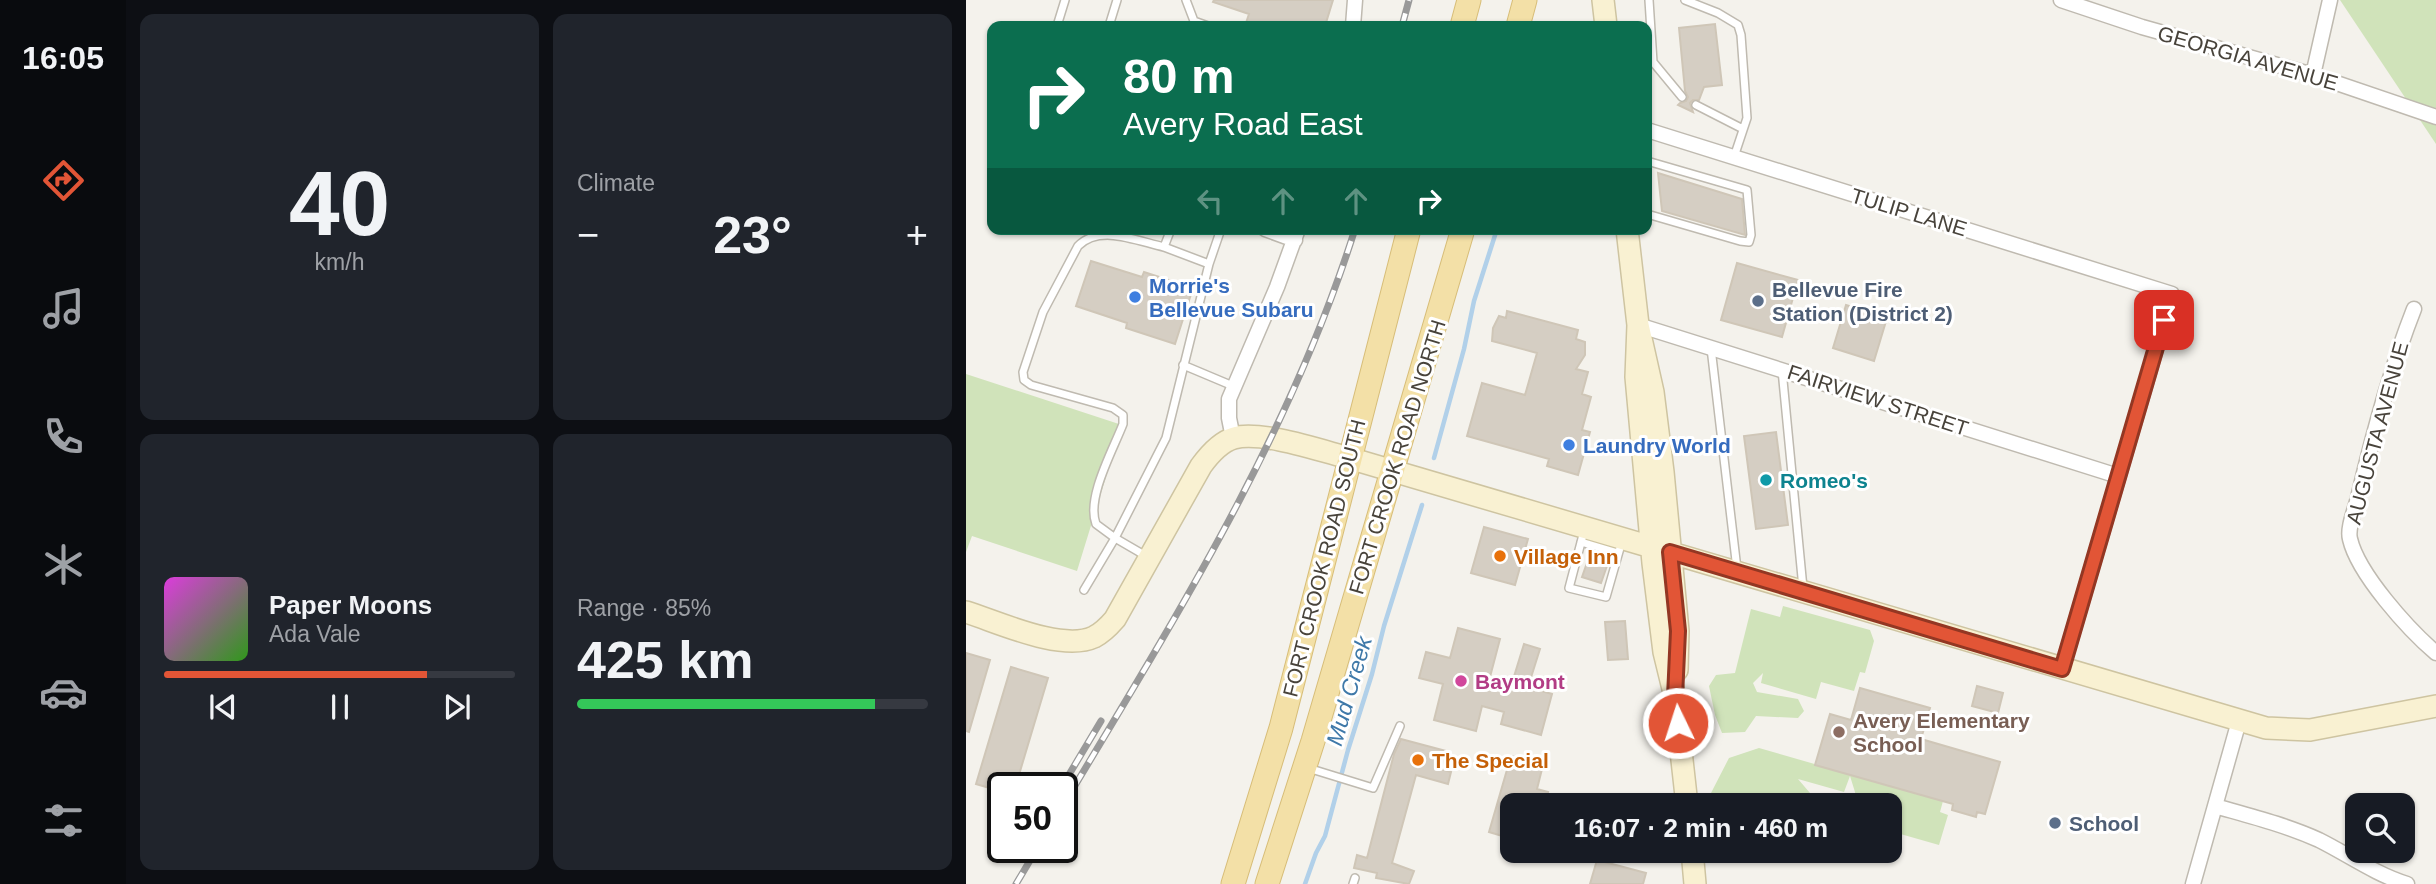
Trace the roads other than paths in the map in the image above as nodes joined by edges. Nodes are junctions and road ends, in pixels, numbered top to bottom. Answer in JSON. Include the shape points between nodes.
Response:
{"nodes":[{"id":1,"x":1065,"y":0,"type":"edge"},
{"id":2,"x":1117,"y":0,"type":"edge"},
{"id":3,"x":1186,"y":0,"type":"edge"},
{"id":4,"x":1355,"y":0,"type":"edge"},
{"id":5,"x":1469,"y":0,"type":"edge"},
{"id":6,"x":1525,"y":0,"type":"edge"},
{"id":7,"x":1603,"y":0,"type":"edge"},
{"id":8,"x":1649,"y":0,"type":"edge"},
{"id":9,"x":1685,"y":0,"type":"edge"},
{"id":10,"x":2061,"y":0,"type":"edge"},
{"id":11,"x":2330,"y":0,"type":"edge"},
{"id":12,"x":1059,"y":21,"type":"edge"},
{"id":13,"x":1111,"y":21,"type":"edge"},
{"id":14,"x":1194,"y":21,"type":"edge"},
{"id":15,"x":1353,"y":21,"type":"edge"},
{"id":16,"x":1463,"y":21,"type":"edge"},
{"id":17,"x":1519,"y":21,"type":"edge"},
{"id":18,"x":1605,"y":21,"type":"edge"},
{"id":19,"x":1649,"y":21,"type":"edge"},
{"id":20,"x":1652,"y":64,"type":"edge"},
{"id":21,"x":2313,"y":75,"type":"junction"},
{"id":22,"x":1682,"y":97,"type":"dead end"},
{"id":23,"x":1696,"y":105,"type":"dead end"},
{"id":24,"x":2436,"y":117,"type":"edge"},
{"id":25,"x":1743,"y":129,"type":"junction"},
{"id":26,"x":1652,"y":132,"type":"edge"},
{"id":27,"x":1734,"y":158,"type":"junction"},
{"id":28,"x":1652,"y":162,"type":"edge"},
{"id":29,"x":1652,"y":215,"type":"edge"},
{"id":30,"x":1096,"y":235,"type":"edge"},
{"id":31,"x":1111,"y":235,"type":"edge"},
{"id":32,"x":1169,"y":235,"type":"edge"},
{"id":33,"x":1219,"y":235,"type":"edge"},
{"id":34,"x":1297,"y":235,"type":"edge"},
{"id":35,"x":1407,"y":235,"type":"edge"},
{"id":36,"x":1461,"y":235,"type":"edge"},
{"id":37,"x":1628,"y":235,"type":"edge"},
{"id":38,"x":1164,"y":247,"type":"junction"},
{"id":39,"x":1209,"y":264,"type":"junction"},
{"id":40,"x":2414,"y":309,"type":"dead end"},
{"id":41,"x":1638,"y":325,"type":"junction"},
{"id":42,"x":1711,"y":347,"type":"junction"},
{"id":43,"x":1183,"y":365,"type":"junction"},
{"id":44,"x":1782,"y":369,"type":"junction"},
{"id":45,"x":1233,"y":386,"type":"junction"},
{"id":46,"x":1233,"y":438,"type":"junction"},
{"id":47,"x":1349,"y":458,"type":"junction"},
{"id":48,"x":1393,"y":471,"type":"junction"},
{"id":49,"x":2118,"y":476,"type":"junction"},
{"id":50,"x":1583,"y":535,"type":"junction"},
{"id":51,"x":1115,"y":538,"type":"junction"},
{"id":52,"x":1620,"y":545,"type":"junction"},
{"id":53,"x":1661,"y":549,"type":"junction"},
{"id":54,"x":1150,"y":558,"type":"junction"},
{"id":55,"x":1737,"y":572,"type":"junction"},
{"id":56,"x":1084,"y":590,"type":"dead end"},
{"id":57,"x":1804,"y":592,"type":"junction"},
{"id":58,"x":966,"y":612,"type":"edge"},
{"id":59,"x":2436,"y":653,"type":"edge"},
{"id":60,"x":2062,"y":669,"type":"junction"},
{"id":61,"x":2436,"y":706,"type":"edge"},
{"id":62,"x":2239,"y":721,"type":"junction"},
{"id":63,"x":1400,"y":726,"type":"dead end"},
{"id":64,"x":1305,"y":768,"type":"junction"},
{"id":65,"x":1686,"y":793,"type":"edge"},
{"id":66,"x":2215,"y":806,"type":"junction"},
{"id":67,"x":1693,"y":863,"type":"edge"},
{"id":68,"x":1233,"y":884,"type":"edge"},
{"id":69,"x":1267,"y":884,"type":"edge"},
{"id":70,"x":1695,"y":884,"type":"edge"},
{"id":71,"x":2193,"y":884,"type":"edge"},
{"id":72,"x":2407,"y":884,"type":"edge"}],
"edges":[{"from":1,"to":12,"type":"lane"},
{"from":2,"to":13,"type":"lane"},
{"from":3,"to":14,"type":"lane"},
{"from":4,"to":15,"type":"street"},
{"from":5,"to":16,"type":"main road"},
{"from":6,"to":17,"type":"main road"},
{"from":7,"to":18,"type":"street"},
{"from":8,"to":19,"type":"lane"},
{"from":9,"to":25,"type":"lane","via":[[1738,25],[1747,117]]},
{"from":10,"to":21,"type":"street","name":"GEORGIA AVENUE"},
{"from":11,"to":21,"type":"street"},
{"from":20,"to":22,"type":"lane"},
{"from":21,"to":24,"type":"street","name":"GEORGIA AVENUE"},
{"from":23,"to":25,"type":"lane"},
{"from":25,"to":27,"type":"lane"},
{"from":26,"to":27,"type":"street","name":"TULIP LANE"},
{"from":27,"to":49,"type":"street","name":"TULIP LANE","via":[[2172,294]]},
{"from":28,"to":29,"type":"lane","via":[[1747,190],[1751,235],[1749,242],[1740,241]]},
{"from":30,"to":51,"type":"lane","via":[[1078,246],[1043,312],[1023,372],[1031,385],[1113,408],[1123,415],[1093,509],[1096,524]]},
{"from":31,"to":38,"type":"lane"},
{"from":32,"to":38,"type":"lane"},
{"from":33,"to":39,"type":"lane"},
{"from":34,"to":45,"type":"street"},
{"from":35,"to":47,"type":"main road","name":"FORT CROOK ROAD SOUTH"},
{"from":36,"to":48,"type":"main road","name":"FORT CROOK ROAD NORTH"},
{"from":37,"to":41,"type":"street"},
{"from":38,"to":39,"type":"lane"},
{"from":39,"to":43,"type":"lane"},
{"from":40,"to":59,"type":"street","name":"AUGUSTA AVENUE","via":[[2392,369],[2349,537],[2355,555],[2390,606]]},
{"from":41,"to":42,"type":"street","name":"FAIRVIEW STREET"},
{"from":41,"to":53,"type":"street","via":[[1653,392]]},
{"from":42,"to":44,"type":"street","name":"FAIRVIEW STREET"},
{"from":42,"to":55,"type":"lane"},
{"from":43,"to":45,"type":"lane"},
{"from":43,"to":51,"type":"lane","via":[[1166,438]]},
{"from":44,"to":49,"type":"street","name":"FAIRVIEW STREET"},
{"from":44,"to":57,"type":"lane"},
{"from":45,"to":46,"type":"street","via":[[1229,408]]},
{"from":46,"to":47,"type":"street","via":[[1271,439]]},
{"from":46,"to":54,"type":"street","via":[[1201,466]]},
{"from":47,"to":48,"type":"street"},
{"from":47,"to":68,"type":"main road","name":"FORT CROOK ROAD SOUTH","via":[[1281,728]]},
{"from":48,"to":50,"type":"street"},
{"from":48,"to":64,"type":"main road","name":"FORT CROOK ROAD NORTH"},
{"from":49,"to":60,"type":"street"},
{"from":50,"to":52,"type":"street"},
{"from":50,"to":52,"type":"lane","via":[[1569,588],[1606,597]]},
{"from":51,"to":54,"type":"lane"},
{"from":51,"to":56,"type":"lane"},
{"from":52,"to":53,"type":"street"},
{"from":53,"to":55,"type":"street"},
{"from":53,"to":65,"type":"street","via":[[1678,631],[1675,697]]},
{"from":54,"to":58,"type":"street","via":[[1115,619],[1095,637],[1082,641],[1043,636]]},
{"from":55,"to":57,"type":"street"},
{"from":57,"to":60,"type":"street"},
{"from":60,"to":62,"type":"street"},
{"from":61,"to":62,"type":"street","via":[[2310,730]]},
{"from":62,"to":66,"type":"street"},
{"from":63,"to":64,"type":"lane","via":[[1373,788]]},
{"from":64,"to":69,"type":"main road","name":"FORT CROOK ROAD NORTH"},
{"from":66,"to":71,"type":"street"},
{"from":66,"to":72,"type":"street","via":[[2298,831]]},
{"from":67,"to":70,"type":"street"}]}
